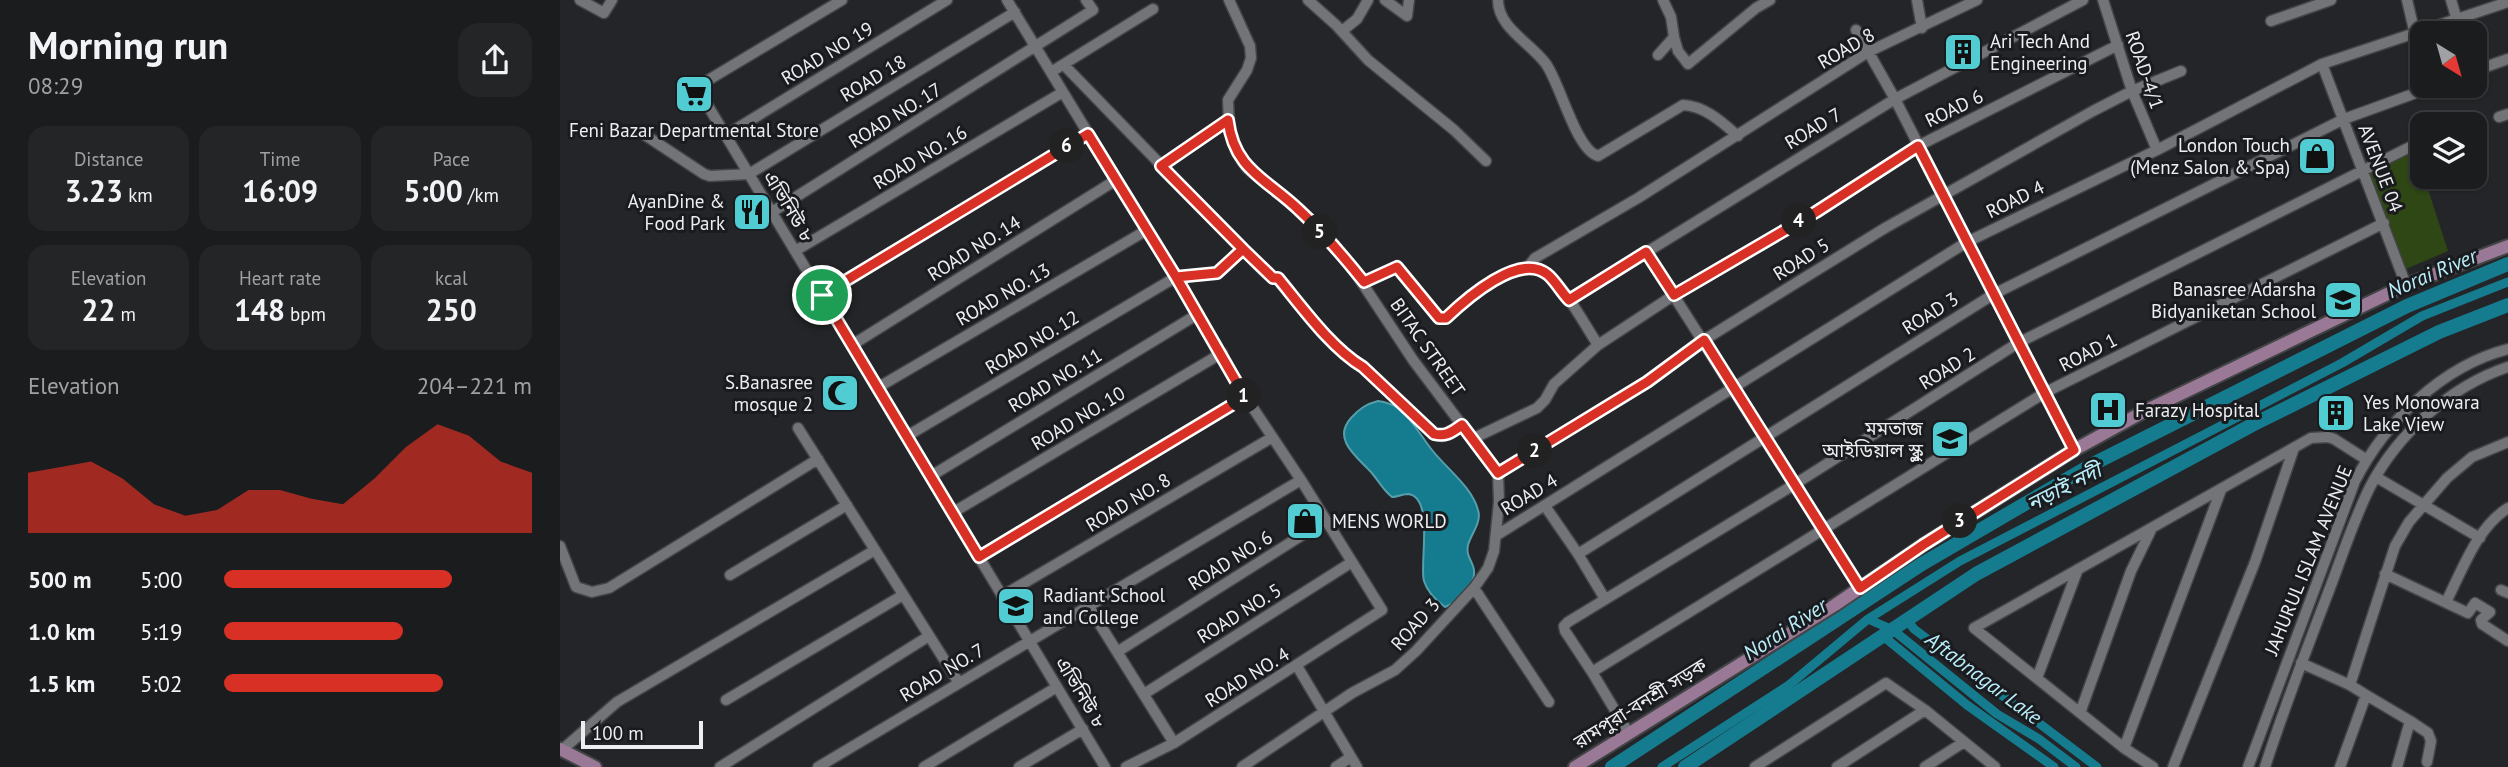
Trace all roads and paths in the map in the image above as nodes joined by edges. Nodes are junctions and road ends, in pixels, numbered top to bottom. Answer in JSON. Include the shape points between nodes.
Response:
{"nodes":[{"id":1,"x":580,"y":0,"type":"edge"},
{"id":2,"x":612,"y":0,"type":"edge"},
{"id":3,"x":947,"y":0,"type":"edge"},
{"id":4,"x":1007,"y":0,"type":"edge"},
{"id":5,"x":1086,"y":0,"type":"edge"},
{"id":6,"x":1229,"y":0,"type":"edge"},
{"id":7,"x":1308,"y":0,"type":"edge"},
{"id":8,"x":1368,"y":0,"type":"edge"},
{"id":9,"x":1385,"y":0,"type":"edge"},
{"id":10,"x":1409,"y":0,"type":"edge"},
{"id":11,"x":1498,"y":0,"type":"edge"},
{"id":12,"x":1663,"y":0,"type":"edge"},
{"id":13,"x":1770,"y":0,"type":"edge"},
{"id":14,"x":1917,"y":0,"type":"edge"},
{"id":15,"x":1977,"y":0,"type":"edge"},
{"id":16,"x":2083,"y":0,"type":"edge"},
{"id":17,"x":2103,"y":0,"type":"edge"},
{"id":18,"x":2331,"y":0,"type":"edge"},
{"id":19,"x":2407,"y":0,"type":"edge"},
{"id":20,"x":2451,"y":0,"type":"edge"},
{"id":21,"x":839,"y":1,"type":"edge"},
{"id":22,"x":2508,"y":2,"type":"edge"},
{"id":23,"x":1153,"y":9,"type":"dead end"},
{"id":24,"x":1015,"y":12,"type":"junction"},
{"id":25,"x":2457,"y":20,"type":"junction"},
{"id":26,"x":2271,"y":21,"type":"dead end"},
{"id":27,"x":2412,"y":21,"type":"edge"},
{"id":28,"x":2454,"y":21,"type":"edge"},
{"id":29,"x":1922,"y":28,"type":"junction"},
{"id":30,"x":1856,"y":30,"type":"dead end"},
{"id":31,"x":1342,"y":32,"type":"junction"},
{"id":32,"x":2410,"y":36,"type":"edge"},
{"id":33,"x":1674,"y":37,"type":"junction"},
{"id":34,"x":2118,"y":45,"type":"junction"},
{"id":35,"x":1036,"y":48,"type":"junction"},
{"id":36,"x":1868,"y":52,"type":"junction"},
{"id":37,"x":1658,"y":55,"type":"dead end"},
{"id":38,"x":2508,"y":59,"type":"edge"},
{"id":39,"x":2322,"y":64,"type":"junction"},
{"id":40,"x":1064,"y":65,"type":"junction"},
{"id":41,"x":2487,"y":66,"type":"edge"},
{"id":42,"x":2182,"y":71,"type":"dead end"},
{"id":43,"x":1051,"y":72,"type":"junction"},
{"id":44,"x":2132,"y":91,"type":"junction"},
{"id":45,"x":1063,"y":92,"type":"junction"},
{"id":46,"x":2410,"y":95,"type":"edge"},
{"id":47,"x":1895,"y":99,"type":"junction"},
{"id":48,"x":2344,"y":119,"type":"junction"},
{"id":49,"x":1228,"y":120,"type":"junction"},
{"id":50,"x":1088,"y":134,"type":"junction"},
{"id":51,"x":645,"y":135,"type":"dead end"},
{"id":52,"x":726,"y":135,"type":"junction"},
{"id":53,"x":1738,"y":136,"type":"junction"},
{"id":54,"x":1918,"y":146,"type":"junction"},
{"id":55,"x":2410,"y":147,"type":"edge"},
{"id":56,"x":2157,"y":150,"type":"junction"},
{"id":57,"x":1486,"y":160,"type":"dead end"},
{"id":58,"x":1161,"y":166,"type":"junction"},
{"id":59,"x":2363,"y":169,"type":"junction"},
{"id":60,"x":749,"y":174,"type":"junction"},
{"id":61,"x":1116,"y":180,"type":"junction"},
{"id":62,"x":1943,"y":195,"type":"junction"},
{"id":63,"x":772,"y":212,"type":"junction"},
{"id":64,"x":2384,"y":223,"type":"junction"},
{"id":65,"x":1147,"y":230,"type":"junction"},
{"id":66,"x":1968,"y":242,"type":"junction"},
{"id":67,"x":2504,"y":248,"type":"edge"},
{"id":68,"x":1243,"y":249,"type":"junction"},
{"id":69,"x":795,"y":251,"type":"junction"},
{"id":70,"x":1646,"y":252,"type":"junction"},
{"id":71,"x":1528,"y":267,"type":"junction"},
{"id":72,"x":1176,"y":277,"type":"junction"},
{"id":73,"x":1364,"y":282,"type":"junction"},
{"id":74,"x":2406,"y":285,"type":"junction"},
{"id":75,"x":1994,"y":294,"type":"junction"},
{"id":76,"x":822,"y":295,"type":"junction"},
{"id":77,"x":1674,"y":295,"type":"junction"},
{"id":78,"x":1569,"y":300,"type":"junction"},
{"id":79,"x":1198,"y":314,"type":"junction"},
{"id":80,"x":1704,"y":340,"type":"junction"},
{"id":81,"x":2018,"y":343,"type":"junction"},
{"id":82,"x":852,"y":345,"type":"junction"},
{"id":83,"x":1598,"y":345,"type":"junction"},
{"id":84,"x":2508,"y":349,"type":"edge"},
{"id":85,"x":1222,"y":353,"type":"junction"},
{"id":86,"x":2508,"y":367,"type":"edge"},
{"id":87,"x":1733,"y":387,"type":"junction"},
{"id":88,"x":877,"y":388,"type":"junction"},
{"id":89,"x":2046,"y":392,"type":"junction"},
{"id":90,"x":1245,"y":397,"type":"junction"},
{"id":91,"x":1462,"y":425,"type":"junction"},
{"id":92,"x":798,"y":428,"type":"dead end"},
{"id":93,"x":907,"y":436,"type":"junction"},
{"id":94,"x":1765,"y":436,"type":"junction"},
{"id":95,"x":1271,"y":438,"type":"junction"},
{"id":96,"x":1472,"y":439,"type":"junction"},
{"id":97,"x":2508,"y":442,"type":"edge"},
{"id":98,"x":2294,"y":448,"type":"junction"},
{"id":99,"x":2074,"y":450,"type":"junction"},
{"id":100,"x":818,"y":459,"type":"junction"},
{"id":101,"x":2367,"y":460,"type":"junction"},
{"id":102,"x":1498,"y":473,"type":"junction"},
{"id":103,"x":930,"y":476,"type":"junction"},
{"id":104,"x":2376,"y":477,"type":"junction"},
{"id":105,"x":1301,"y":480,"type":"junction"},
{"id":106,"x":1795,"y":484,"type":"junction"},
{"id":107,"x":2221,"y":490,"type":"junction"},
{"id":108,"x":847,"y":505,"type":"junction"},
{"id":109,"x":2424,"y":505,"type":"junction"},
{"id":110,"x":1545,"y":506,"type":"junction"},
{"id":111,"x":2508,"y":509,"type":"edge"},
{"id":112,"x":952,"y":513,"type":"junction"},
{"id":113,"x":1326,"y":520,"type":"junction"},
{"id":114,"x":2152,"y":528,"type":"junction"},
{"id":115,"x":1823,"y":530,"type":"junction"},
{"id":116,"x":1497,"y":534,"type":"junction"},
{"id":117,"x":2480,"y":538,"type":"junction"},
{"id":118,"x":560,"y":546,"type":"edge"},
{"id":119,"x":875,"y":550,"type":"junction"},
{"id":120,"x":1578,"y":554,"type":"junction"},
{"id":121,"x":979,"y":557,"type":"junction"},
{"id":122,"x":1352,"y":562,"type":"junction"},
{"id":123,"x":2078,"y":569,"type":"junction"},
{"id":124,"x":2385,"y":574,"type":"junction"},
{"id":125,"x":730,"y":575,"type":"dead end"},
{"id":126,"x":1474,"y":588,"type":"junction"},
{"id":127,"x":1860,"y":588,"type":"junction"},
{"id":128,"x":904,"y":595,"type":"junction"},
{"id":129,"x":1002,"y":596,"type":"junction"},
{"id":130,"x":1605,"y":599,"type":"junction"},
{"id":131,"x":2446,"y":602,"type":"junction"},
{"id":132,"x":1089,"y":607,"type":"junction"},
{"id":133,"x":929,"y":636,"type":"junction"},
{"id":134,"x":1030,"y":641,"type":"junction"},
{"id":135,"x":2508,"y":641,"type":"edge"},
{"id":136,"x":1117,"y":652,"type":"junction"},
{"id":137,"x":2301,"y":663,"type":"junction"},
{"id":138,"x":1297,"y":666,"type":"junction"},
{"id":139,"x":1592,"y":672,"type":"junction"},
{"id":140,"x":2037,"y":678,"type":"junction"},
{"id":141,"x":959,"y":683,"type":"junction"},
{"id":142,"x":2350,"y":685,"type":"junction"},
{"id":143,"x":1057,"y":687,"type":"junction"},
{"id":144,"x":1144,"y":694,"type":"junction"},
{"id":145,"x":2366,"y":695,"type":"junction"},
{"id":146,"x":726,"y":700,"type":"dead end"},
{"id":147,"x":1549,"y":702,"type":"dead end"},
{"id":148,"x":1925,"y":710,"type":"junction"},
{"id":149,"x":2080,"y":713,"type":"junction"},
{"id":150,"x":1324,"y":714,"type":"junction"},
{"id":151,"x":2410,"y":720,"type":"junction"},
{"id":152,"x":1083,"y":729,"type":"junction"},
{"id":153,"x":1628,"y":732,"type":"junction"},
{"id":154,"x":1964,"y":742,"type":"junction"},
{"id":155,"x":1174,"y":743,"type":"junction"},
{"id":156,"x":2124,"y":748,"type":"junction"},
{"id":157,"x":561,"y":749,"type":"edge"},
{"id":158,"x":1350,"y":757,"type":"junction"},
{"id":159,"x":2427,"y":762,"type":"dead end"},
{"id":160,"x":595,"y":767,"type":"edge"},
{"id":161,"x":720,"y":767,"type":"edge"},
{"id":162,"x":818,"y":767,"type":"edge"},
{"id":163,"x":925,"y":767,"type":"edge"},
{"id":164,"x":1019,"y":767,"type":"edge"},
{"id":165,"x":1105,"y":767,"type":"edge"},
{"id":166,"x":1126,"y":767,"type":"edge"},
{"id":167,"x":1242,"y":767,"type":"edge"},
{"id":168,"x":1336,"y":767,"type":"edge"},
{"id":169,"x":1357,"y":767,"type":"edge"},
{"id":170,"x":1575,"y":767,"type":"edge"},
{"id":171,"x":1755,"y":767,"type":"edge"},
{"id":172,"x":1837,"y":767,"type":"edge"},
{"id":173,"x":1925,"y":767,"type":"edge"},
{"id":174,"x":1994,"y":767,"type":"edge"},
{"id":175,"x":2153,"y":767,"type":"edge"},
{"id":176,"x":2173,"y":767,"type":"edge"},
{"id":177,"x":2248,"y":767,"type":"edge"},
{"id":178,"x":2265,"y":767,"type":"edge"},
{"id":179,"x":2340,"y":767,"type":"edge"},
{"id":180,"x":2397,"y":767,"type":"edge"}],
"edges":[{"from":1,"to":2,"type":"street","via":[[604,13]]},
{"from":3,"to":52,"type":"street","name":"ROAD NO 19"},
{"from":4,"to":24,"type":"street"},
{"from":5,"to":35,"type":"street","name":"ROAD NO. 17","via":[[1093,10]]},
{"from":6,"to":49,"type":"street","name":"BITAC STREET","via":[[1251,58],[1228,100]]},
{"from":7,"to":31,"type":"street"},
{"from":8,"to":31,"type":"street"},
{"from":9,"to":10,"type":"street","via":[[1407,16]]},
{"from":11,"to":53,"type":"street","via":[[1505,21],[1546,63],[1593,155],[1619,146],[1683,105],[1700,108]]},
{"from":12,"to":33,"type":"street"},
{"from":13,"to":33,"type":"street","via":[[1688,64]]},
{"from":14,"to":29,"type":"street"},
{"from":15,"to":29,"type":"street","name":"ROAD 8"},
{"from":16,"to":47,"type":"street","name":"ROAD 7"},
{"from":17,"to":34,"type":"street","name":"ROAD-4/1"},
{"from":18,"to":26,"type":"street"},
{"from":19,"to":27,"type":"street"},
{"from":20,"to":25,"type":"street"},
{"from":21,"to":52,"type":"street","name":"এভিনিউ ৮","via":[[705,82],[702,96]]},
{"from":22,"to":25,"type":"street","name":"ROAD 4"},
{"from":23,"to":40,"type":"street"},
{"from":24,"to":35,"type":"street"},
{"from":24,"to":60,"type":"street","name":"ROAD 18"},
{"from":25,"to":28,"type":"street","name":"ROAD 4"},
{"from":29,"to":36,"type":"street","name":"ROAD 8"},
{"from":30,"to":36,"type":"street"},
{"from":31,"to":57,"type":"street","via":[[1368,60]]},
{"from":32,"to":39,"type":"street","name":"ROAD 4"},
{"from":33,"to":37,"type":"street"},
{"from":34,"to":44,"type":"street","name":"ROAD-4/1"},
{"from":34,"to":54,"type":"street","name":"ROAD 6"},
{"from":35,"to":43,"type":"street"},
{"from":35,"to":63,"type":"street","name":"ROAD NO. 17"},
{"from":36,"to":47,"type":"street"},
{"from":36,"to":53,"type":"street","name":"ROAD 8"},
{"from":38,"to":41,"type":"street"},
{"from":39,"to":48,"type":"street","name":"AVENUE 04"},
{"from":39,"to":56,"type":"street","name":"ROAD 4"},
{"from":40,"to":43,"type":"street"},
{"from":40,"to":58,"type":"street"},
{"from":42,"to":44,"type":"street","name":"ROAD 5"},
{"from":43,"to":45,"type":"street"},
{"from":44,"to":56,"type":"street","name":"ROAD-4/1"},
{"from":44,"to":62,"type":"street","name":"ROAD 5"},
{"from":45,"to":50,"type":"street"},
{"from":45,"to":69,"type":"street","name":"ROAD NO. 16"},
{"from":46,"to":48,"type":"street","name":"ROAD 3"},
{"from":47,"to":54,"type":"street"},
{"from":47,"to":70,"type":"street","name":"ROAD 7"},
{"from":48,"to":59,"type":"street","name":"AVENUE 04"},
{"from":48,"to":75,"type":"street","name":"ROAD 3"},
{"from":49,"to":58,"type":"street"},
{"from":49,"to":73,"type":"street","name":"BITAC STREET","via":[[1236,151],[1247,168],[1299,209]]},
{"from":50,"to":61,"type":"street"},
{"from":50,"to":76,"type":"street"},
{"from":51,"to":60,"type":"street","via":[[704,174]]},
{"from":52,"to":60,"type":"street","name":"এভিনিউ ৮"},
{"from":53,"to":71,"type":"street","name":"ROAD 8","via":[[1535,258]]},
{"from":54,"to":62,"type":"street"},
{"from":54,"to":77,"type":"street","name":"ROAD 6"},
{"from":55,"to":59,"type":"street","name":"ROAD 2"},
{"from":56,"to":66,"type":"street","name":"ROAD 4"},
{"from":58,"to":68,"type":"street"},
{"from":59,"to":64,"type":"street","name":"AVENUE 04"},
{"from":59,"to":81,"type":"street","name":"ROAD 2"},
{"from":60,"to":63,"type":"street","name":"এভিনিউ ৮"},
{"from":61,"to":65,"type":"street"},
{"from":61,"to":82,"type":"street","name":"ROAD NO. 14"},
{"from":62,"to":66,"type":"street"},
{"from":62,"to":80,"type":"street","name":"ROAD 5"},
{"from":63,"to":69,"type":"street","name":"এভিনিউ ৮"},
{"from":64,"to":74,"type":"street","name":"AVENUE 04"},
{"from":64,"to":89,"type":"street","name":"ROAD 1"},
{"from":65,"to":72,"type":"street"},
{"from":65,"to":88,"type":"street","name":"ROAD NO. 13"},
{"from":66,"to":75,"type":"street"},
{"from":66,"to":87,"type":"street","name":"ROAD 4"},
{"from":67,"to":74,"type":"main road","name":"রামপুরা-বনশ্রী সড়ক"},
{"from":68,"to":72,"type":"street","via":[[1217,273]]},
{"from":68,"to":91,"type":"street","via":[[1278,278],[1354,362],[1434,434],[1442,436]]},
{"from":69,"to":76,"type":"street","name":"এভিনিউ ৮"},
{"from":70,"to":77,"type":"street"},
{"from":70,"to":78,"type":"street","name":"ROAD 7"},
{"from":71,"to":73,"type":"street","via":[[1504,274],[1446,318],[1439,318],[1397,267]]},
{"from":71,"to":78,"type":"street","via":[[1547,274]]},
{"from":72,"to":79,"type":"street"},
{"from":72,"to":93,"type":"street","name":"ROAD NO. 12"},
{"from":73,"to":91,"type":"street","name":"BITAC STREET","via":[[1413,360]]},
{"from":74,"to":99,"type":"main road","name":"রামপুরা-বনশ্রী সড়ক"},
{"from":75,"to":81,"type":"street"},
{"from":75,"to":94,"type":"street","name":"ROAD 3"},
{"from":76,"to":82,"type":"street","name":"এভিনিউ ৮"},
{"from":77,"to":80,"type":"street"},
{"from":77,"to":83,"type":"street","name":"ROAD 6"},
{"from":78,"to":83,"type":"street"},
{"from":79,"to":85,"type":"street"},
{"from":79,"to":103,"type":"street","name":"ROAD NO. 11"},
{"from":80,"to":87,"type":"street"},
{"from":80,"to":102,"type":"street","name":"ROAD 5","via":[[1647,382]]},
{"from":81,"to":89,"type":"street"},
{"from":81,"to":106,"type":"street","name":"ROAD 2"},
{"from":82,"to":88,"type":"street","name":"এভিনিউ ৮"},
{"from":83,"to":96,"type":"street","name":"ROAD 6","via":[[1554,384],[1537,408]]},
{"from":84,"to":101,"type":"street","name":"JAHURUL ISLAM AVENUE","via":[[2440,381],[2397,421]]},
{"from":85,"to":90,"type":"street"},
{"from":85,"to":112,"type":"street","name":"ROAD NO. 10"},
{"from":86,"to":104,"type":"street","name":"JAHURUL ISLAM AVENUE","via":[[2471,383],[2440,404],[2409,434]]},
{"from":87,"to":94,"type":"street"},
{"from":87,"to":110,"type":"street","name":"ROAD 4"},
{"from":88,"to":93,"type":"street","name":"এভিনিউ ৮"},
{"from":89,"to":99,"type":"street"},
{"from":89,"to":115,"type":"street","name":"ROAD 1"},
{"from":90,"to":95,"type":"street"},
{"from":90,"to":121,"type":"street"},
{"from":91,"to":96,"type":"street","name":"BITAC STREET"},
{"from":92,"to":100,"type":"street"},
{"from":93,"to":103,"type":"street","name":"এভিনিউ ৮"},
{"from":94,"to":106,"type":"street"},
{"from":94,"to":120,"type":"street","name":"ROAD 3"},
{"from":95,"to":105,"type":"street"},
{"from":95,"to":129,"type":"street","name":"ROAD NO. 8"},
{"from":96,"to":102,"type":"street","name":"BITAC STREET"},
{"from":97,"to":109,"type":"street","via":[[2472,457]]},
{"from":98,"to":101,"type":"street","via":[[2311,438],[2328,437]]},
{"from":98,"to":107,"type":"street"},
{"from":98,"to":176,"type":"street","via":[[2255,562]]},
{"from":99,"to":127,"type":"main road","name":"রামপুরা-বনশ্রী সড়ক"},
{"from":100,"to":108,"type":"street"},
{"from":100,"to":118,"type":"street","via":[[609,588],[592,592],[576,587]]},
{"from":101,"to":177,"type":"street","name":"JAHURUL ISLAM AVENUE","via":[[2340,519]]},
{"from":102,"to":116,"type":"street","name":"ROAD 3"},
{"from":103,"to":112,"type":"street","name":"এভিনিউ ৮"},
{"from":104,"to":109,"type":"street"},
{"from":104,"to":137,"type":"street","name":"JAHURUL ISLAM AVENUE"},
{"from":105,"to":113,"type":"street"},
{"from":105,"to":132,"type":"street","name":"ROAD NO. 7"},
{"from":106,"to":115,"type":"street"},
{"from":106,"to":130,"type":"street","name":"ROAD 2"},
{"from":107,"to":114,"type":"street"},
{"from":107,"to":156,"type":"street"},
{"from":108,"to":119,"type":"street"},
{"from":108,"to":125,"type":"street"},
{"from":109,"to":117,"type":"street"},
{"from":109,"to":124,"type":"street","via":[[2395,546]]},
{"from":110,"to":116,"type":"street","name":"ROAD 4"},
{"from":110,"to":120,"type":"street"},
{"from":111,"to":117,"type":"street","via":[[2497,515]]},
{"from":112,"to":121,"type":"street","name":"এভিনিউ ৮"},
{"from":113,"to":122,"type":"street"},
{"from":113,"to":136,"type":"street","name":"ROAD NO. 6"},
{"from":114,"to":123,"type":"street"},
{"from":114,"to":149,"type":"street","via":[[2131,571]]},
{"from":115,"to":127,"type":"street"},
{"from":115,"to":139,"type":"street","name":"ROAD 1"},
{"from":116,"to":126,"type":"street","name":"ROAD 3","via":[[1488,568]]},
{"from":117,"to":131,"type":"street"},
{"from":119,"to":128,"type":"street"},
{"from":119,"to":157,"type":"street","via":[[617,702]]},
{"from":120,"to":130,"type":"street"},
{"from":121,"to":129,"type":"street","name":"এভিনিউ ৮"},
{"from":122,"to":138,"type":"street","name":"ROAD NO. 4","via":[[1382,610]]},
{"from":122,"to":144,"type":"street","name":"ROAD NO. 5"},
{"from":123,"to":140,"type":"street"},
{"from":123,"to":140,"type":"street","via":[[1975,628]]},
{"from":124,"to":131,"type":"street"},
{"from":124,"to":142,"type":"street"},
{"from":126,"to":147,"type":"street"},
{"from":126,"to":150,"type":"street","name":"ROAD 3","via":[[1403,664]]},
{"from":127,"to":153,"type":"main road","name":"রামপুরা-বনশ্রী সড়ক"},
{"from":128,"to":133,"type":"street"},
{"from":128,"to":146,"type":"street"},
{"from":129,"to":134,"type":"street","name":"এভিনিউ ৮"},
{"from":130,"to":139,"type":"street","name":"ROAD 2","via":[[1564,626]]},
{"from":131,"to":135,"type":"street","via":[[2468,613],[2473,603],[2489,611],[2482,624]]},
{"from":132,"to":134,"type":"street","name":"ROAD NO. 7"},
{"from":132,"to":136,"type":"street"},
{"from":133,"to":141,"type":"street"},
{"from":133,"to":161,"type":"street"},
{"from":134,"to":141,"type":"street","name":"ROAD NO. 7"},
{"from":134,"to":143,"type":"street","name":"এভিনিউ ৮"},
{"from":136,"to":144,"type":"street"},
{"from":137,"to":142,"type":"street"},
{"from":137,"to":178,"type":"street","name":"JAHURUL ISLAM AVENUE"},
{"from":138,"to":150,"type":"street"},
{"from":138,"to":155,"type":"street","name":"ROAD NO. 4"},
{"from":139,"to":153,"type":"street"},
{"from":140,"to":149,"type":"street"},
{"from":141,"to":162,"type":"street","name":"ROAD NO. 7"},
{"from":142,"to":145,"type":"street"},
{"from":143,"to":152,"type":"street","name":"এভিনিউ ৮"},
{"from":143,"to":163,"type":"street"},
{"from":144,"to":155,"type":"street"},
{"from":145,"to":151,"type":"street"},
{"from":145,"to":179,"type":"street"},
{"from":148,"to":154,"type":"street"},
{"from":148,"to":171,"type":"street","via":[[1886,682]]},
{"from":148,"to":172,"type":"street"},
{"from":149,"to":156,"type":"street"},
{"from":150,"to":158,"type":"street"},
{"from":150,"to":167,"type":"street","name":"ROAD 3"},
{"from":151,"to":159,"type":"street","via":[[2428,733]]},
{"from":151,"to":180,"type":"street"},
{"from":152,"to":164,"type":"street"},
{"from":152,"to":165,"type":"street","name":"এভিনিউ ৮"},
{"from":153,"to":170,"type":"main road","name":"রামপুরা-বনশ্রী সড়ক"},
{"from":154,"to":173,"type":"street"},
{"from":154,"to":174,"type":"street"},
{"from":155,"to":166,"type":"street","name":"ROAD NO. 4"},
{"from":156,"to":175,"type":"street"},
{"from":157,"to":160,"type":"main road"},
{"from":158,"to":168,"type":"street"},
{"from":158,"to":169,"type":"street"}]}
